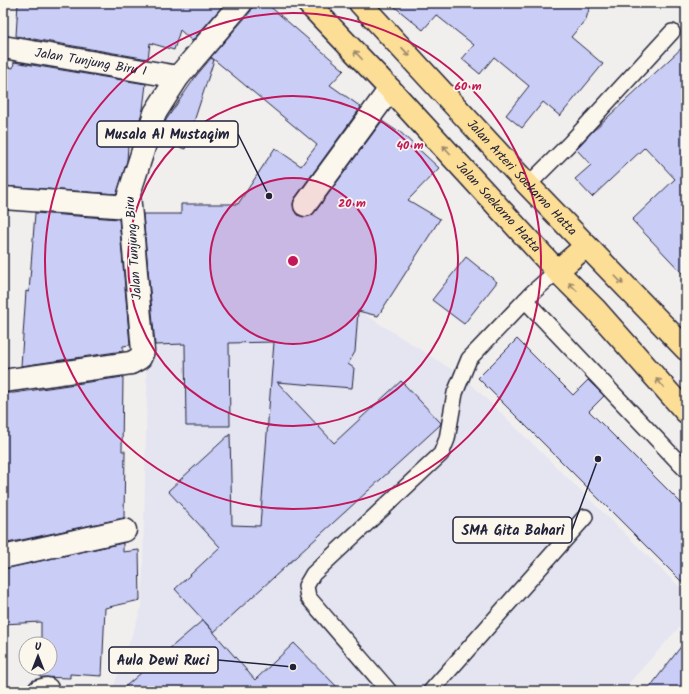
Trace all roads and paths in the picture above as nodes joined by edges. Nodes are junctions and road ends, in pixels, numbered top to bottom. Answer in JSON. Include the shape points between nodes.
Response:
{"nodes":[{"id":1,"x":241,"y":3,"type":"edge"},
{"id":2,"x":308,"y":3,"type":"edge"},
{"id":3,"x":360,"y":3,"type":"edge"},
{"id":4,"x":672,"y":32,"type":"dead end"},
{"id":5,"x":3,"y":47,"type":"edge"},
{"id":6,"x":178,"y":77,"type":"junction"},
{"id":7,"x":390,"y":89,"type":"junction"},
{"id":8,"x":528,"y":185,"type":"junction"},
{"id":9,"x":3,"y":198,"type":"edge"},
{"id":10,"x":305,"y":205,"type":"dead end"},
{"id":11,"x":130,"y":207,"type":"junction"},
{"id":12,"x":586,"y":246,"type":"junction"},
{"id":13,"x":557,"y":271,"type":"junction"},
{"id":14,"x":525,"y":300,"type":"junction"},
{"id":15,"x":686,"y":349,"type":"edge"},
{"id":16,"x":3,"y":381,"type":"edge"},
{"id":17,"x":686,"y":412,"type":"edge"},
{"id":18,"x":686,"y":470,"type":"edge"},
{"id":19,"x":585,"y":517,"type":"dead end"},
{"id":20,"x":125,"y":530,"type":"dead end"},
{"id":21,"x":3,"y":557,"type":"edge"},
{"id":22,"x":389,"y":691,"type":"edge"},
{"id":23,"x":431,"y":691,"type":"edge"}],
"edges":[{"from":1,"to":6,"type":"street","name":"Jalan Tunjung Biru"},
{"from":7,"to":2,"type":"main road","name":"Jalan Soekarno Hatta","one_way":true},
{"from":3,"to":8,"type":"main road","name":"Jalan Arteri Soekarno Hatta","one_way":true},
{"from":4,"to":8,"type":"lane"},
{"from":5,"to":6,"type":"street","name":"Jalan Tunjung Biru I"},
{"from":6,"to":11,"type":"street","name":"Jalan Tunjung Biru","via":[[155,113],[129,194]]},
{"from":7,"to":10,"type":"street"},
{"from":13,"to":7,"type":"main road","name":"Jalan Soekarno Hatta","one_way":true},
{"from":8,"to":12,"type":"main road","name":"Jalan Arteri Soekarno Hatta"},
{"from":9,"to":11,"type":"street"},
{"from":11,"to":16,"type":"street","name":"Jalan Tunjung Biru","via":[[143,351],[140,358],[131,363]]},
{"from":12,"to":13,"type":"main road"},
{"from":12,"to":15,"type":"main road","name":"Jalan Arteri Soekarno Hatta","one_way":true},
{"from":13,"to":14,"type":"lane"},
{"from":17,"to":13,"type":"main road","name":"Jalan Soekarno Hatta","one_way":true,"via":[[595,309]]},
{"from":14,"to":18,"type":"lane"},
{"from":14,"to":22,"type":"lane","via":[[469,358],[455,393],[447,440],[441,454],[313,574],[306,586],[308,597]]},
{"from":19,"to":23,"type":"lane"},
{"from":20,"to":21,"type":"street"}]}
